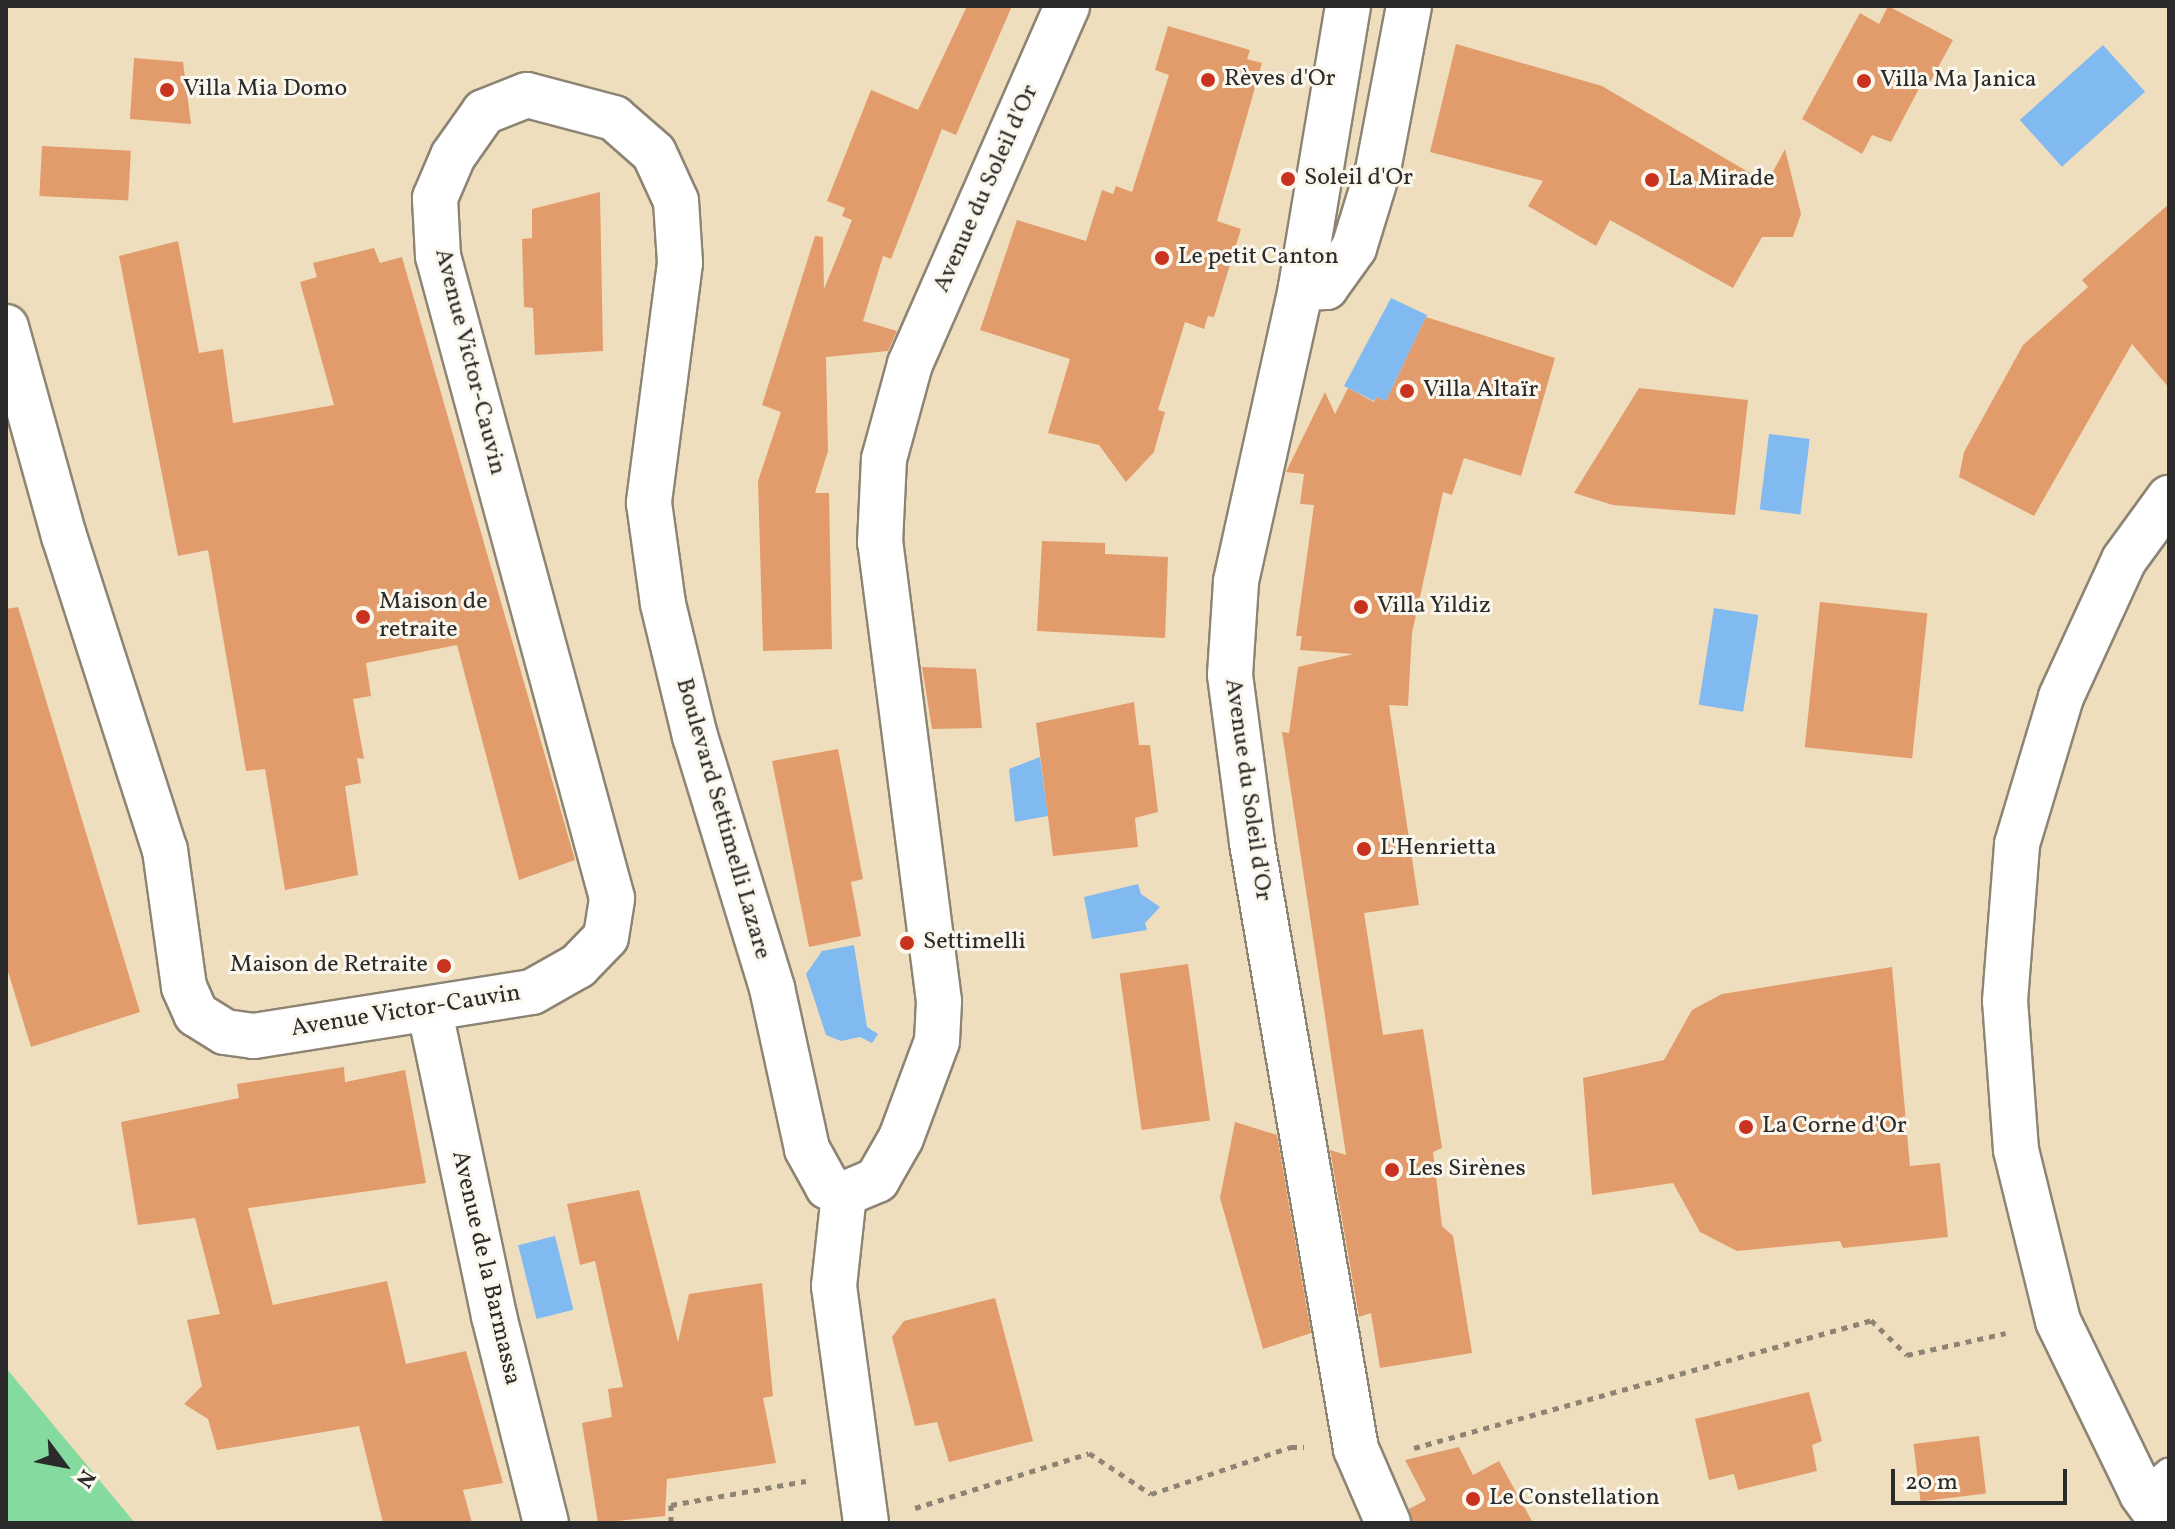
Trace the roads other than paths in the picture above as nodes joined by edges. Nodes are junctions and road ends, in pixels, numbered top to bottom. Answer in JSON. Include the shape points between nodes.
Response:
{"nodes":[{"id":1,"x":1067,"y":6,"type":"edge"},
{"id":2,"x":1348,"y":6,"type":"edge"},
{"id":3,"x":1409,"y":6,"type":"edge"},
{"id":4,"x":614,"y":118,"type":"joint"},
{"id":5,"x":1301,"y":288,"type":"junction"},
{"id":6,"x":6,"y":327,"type":"edge"},
{"id":7,"x":2169,"y":498,"type":"edge"},
{"id":8,"x":430,"y":1012,"type":"junction"},
{"id":9,"x":844,"y":1194,"type":"junction"},
{"id":10,"x":2158,"y":1496,"type":"edge"},
{"id":11,"x":546,"y":1523,"type":"edge"},
{"id":12,"x":866,"y":1523,"type":"edge"},
{"id":13,"x":1388,"y":1523,"type":"edge"}],
"edges":[{"from":1,"to":9,"type":"street","name":"Avenue du Soleil d'Or","via":[[910,364],[884,459],[880,543],[939,1001],[937,1041],[901,1138],[877,1180]]},
{"from":2,"to":5,"type":"street","name":"Avenue du Soleil d'Or"},
{"from":3,"to":5,"type":"street","via":[[1378,170],[1354,248],[1326,287]]},
{"from":4,"to":8,"type":"street","name":"Avenue Victor-Cauvin","via":[[527,95],[484,112],[453,156],[435,198],[438,256],[612,898],[606,937],[578,966],[532,992]]},
{"from":4,"to":9,"type":"street","name":"Boulevard Settimelli Lazare","via":[[654,153],[676,201],[680,263],[649,503],[663,604],[695,736],[772,988],[807,1149],[828,1187]]},
{"from":5,"to":13,"type":"street","name":"Avenue du Soleil d'Or","via":[[1236,582],[1230,675],[1252,843],[1356,1449]]},
{"from":6,"to":8,"type":"street","name":"Avenue Victor-Cauvin","via":[[64,536],[165,850],[184,987],[196,1014],[225,1032],[254,1036]]},
{"from":7,"to":10,"type":"street","via":[[2124,560],[2061,697],[2017,844],[2005,1001],[2016,1150],[2058,1321]]},
{"from":8,"to":11,"type":"street","name":"Avenue de la Barmassa","via":[[494,1316]]},
{"from":9,"to":12,"type":"street","via":[[834,1286]]}]}
